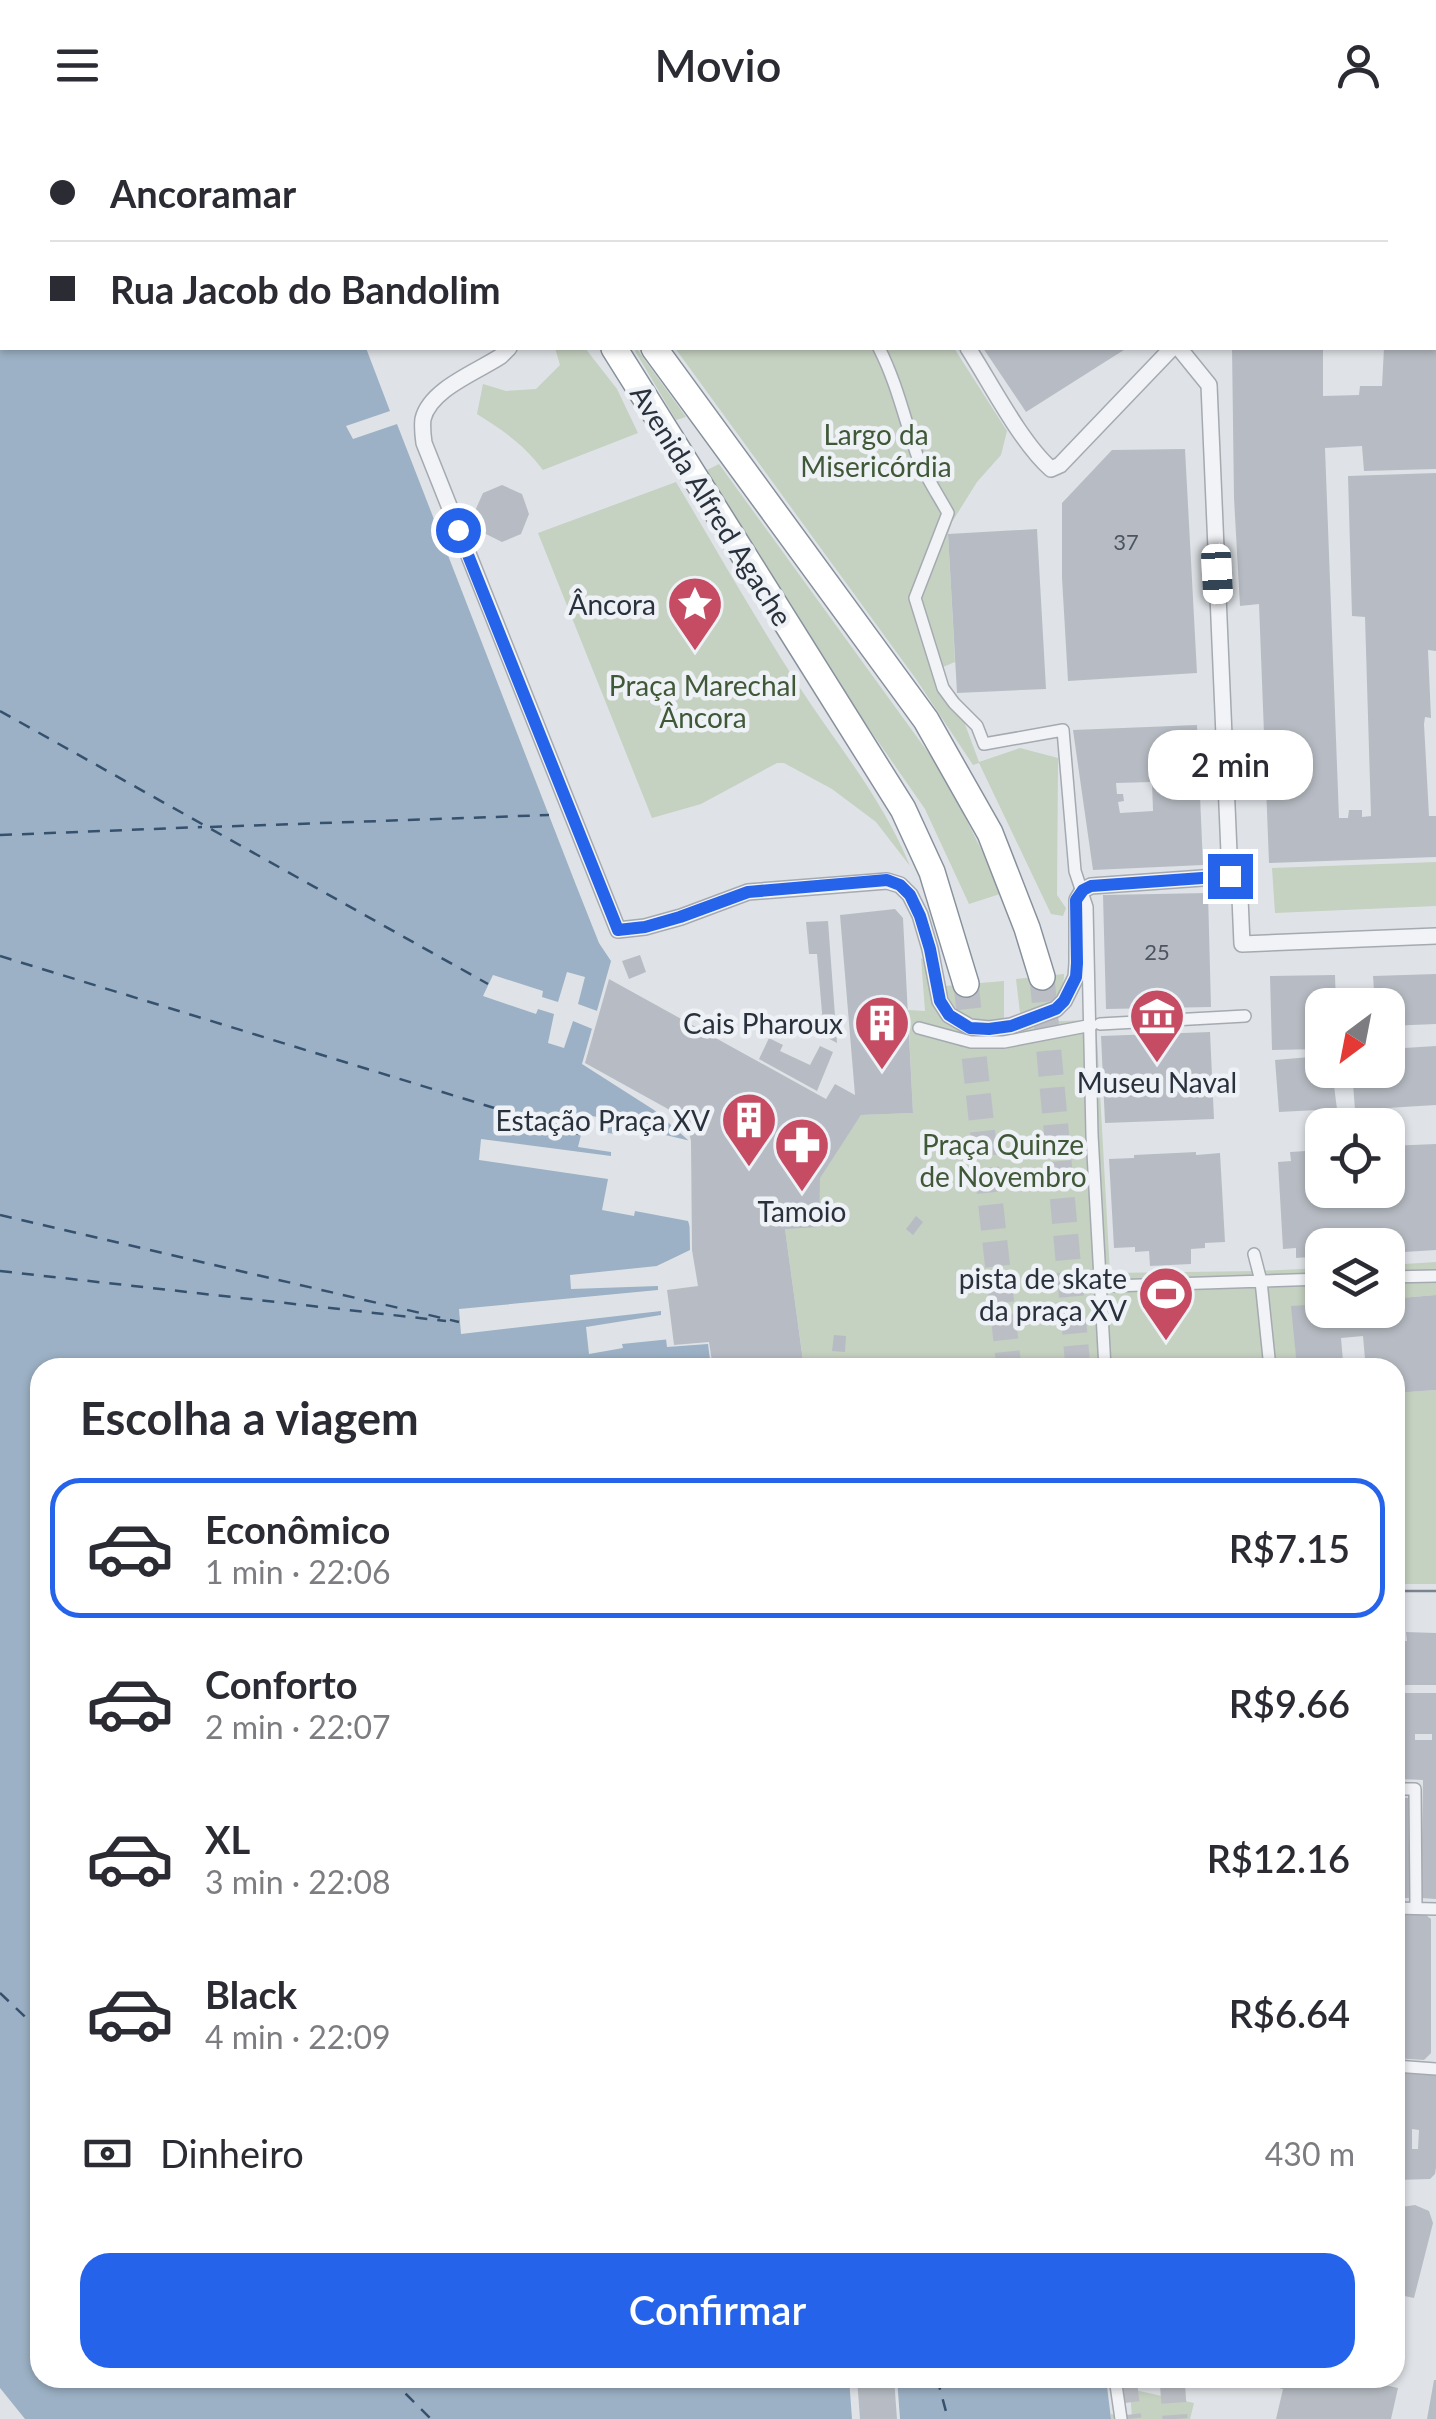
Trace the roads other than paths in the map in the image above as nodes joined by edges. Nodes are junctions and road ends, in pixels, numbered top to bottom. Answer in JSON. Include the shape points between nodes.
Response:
{"nodes":[{"id":1,"x":615,"y":350,"type":"edge"},
{"id":2,"x":655,"y":350,"type":"edge"},
{"id":3,"x":880,"y":350,"type":"edge"},
{"id":4,"x":969,"y":350,"type":"edge"},
{"id":5,"x":1173,"y":350,"type":"edge"},
{"id":6,"x":1177,"y":350,"type":"edge"},
{"id":7,"x":505,"y":352,"type":"edge"},
{"id":8,"x":1230,"y":876,"type":"junction"},
{"id":9,"x":1083,"y":890,"type":"junction"},
{"id":10,"x":1436,"y":936,"type":"edge"},
{"id":11,"x":1042,"y":977,"type":"tunnel mouth"},
{"id":12,"x":966,"y":984,"type":"tunnel mouth"},
{"id":13,"x":1244,"y":1016,"type":"dead end"},
{"id":14,"x":1095,"y":1025,"type":"junction"},
{"id":15,"x":919,"y":1028,"type":"dead end"},
{"id":16,"x":1254,"y":1254,"type":"dead end"},
{"id":17,"x":1436,"y":1276,"type":"edge"},
{"id":18,"x":1405,"y":1277,"type":"edge"},
{"id":19,"x":1305,"y":1280,"type":"edge"},
{"id":20,"x":1261,"y":1281,"type":"junction"},
{"id":21,"x":1107,"y":1286,"type":"junction"},
{"id":22,"x":1105,"y":1358,"type":"edge"},
{"id":23,"x":1269,"y":1358,"type":"edge"},
{"id":24,"x":1405,"y":1788,"type":"edge"},
{"id":25,"x":1405,"y":1908,"type":"edge"},
{"id":26,"x":1416,"y":1908,"type":"junction"},
{"id":27,"x":1436,"y":1909,"type":"edge"},
{"id":28,"x":1405,"y":2066,"type":"edge"},
{"id":29,"x":1436,"y":2068,"type":"edge"},
{"id":30,"x":1116,"y":2388,"type":"edge"},
{"id":31,"x":1121,"y":2419,"type":"edge"}],
"edges":[{"from":1,"to":12,"type":"highway","name":"Avenida Alfred Agache","via":[[903,809],[932,872]]},
{"from":2,"to":11,"type":"highway","name":"Avenida Alfred Agache","via":[[926,720],[990,832]]},
{"from":3,"to":9,"type":"street","via":[[920,463],[948,513],[915,598],[944,688],[984,744],[1062,730],[1075,870]]},
{"from":4,"to":5,"type":"street","via":[[1051,469]]},
{"from":6,"to":8,"type":"street","via":[[1209,385]]},
{"from":7,"to":9,"type":"street","via":[[431,402],[424,443],[618,930],[748,892],[887,880],[910,895],[920,916],[949,1015],[970,1028],[989,1029],[1035,1018],[1064,1001],[1076,977],[1076,900]]},
{"from":8,"to":9,"type":"street"},
{"from":8,"to":10,"type":"street","via":[[1240,898],[1242,944]]},
{"from":9,"to":14,"type":"street"},
{"from":13,"to":14,"type":"street"},
{"from":14,"to":15,"type":"street","via":[[1004,1042],[971,1042]]},
{"from":14,"to":21,"type":"street"},
{"from":16,"to":20,"type":"street"},
{"from":17,"to":18,"type":"street"},
{"from":19,"to":20,"type":"street"},
{"from":20,"to":21,"type":"street"},
{"from":20,"to":23,"type":"street"},
{"from":21,"to":22,"type":"street"},
{"from":24,"to":26,"type":"street","via":[[1415,1789]]},
{"from":25,"to":26,"type":"street"},
{"from":26,"to":27,"type":"street"},
{"from":28,"to":29,"type":"street"},
{"from":30,"to":31,"type":"street"}]}
